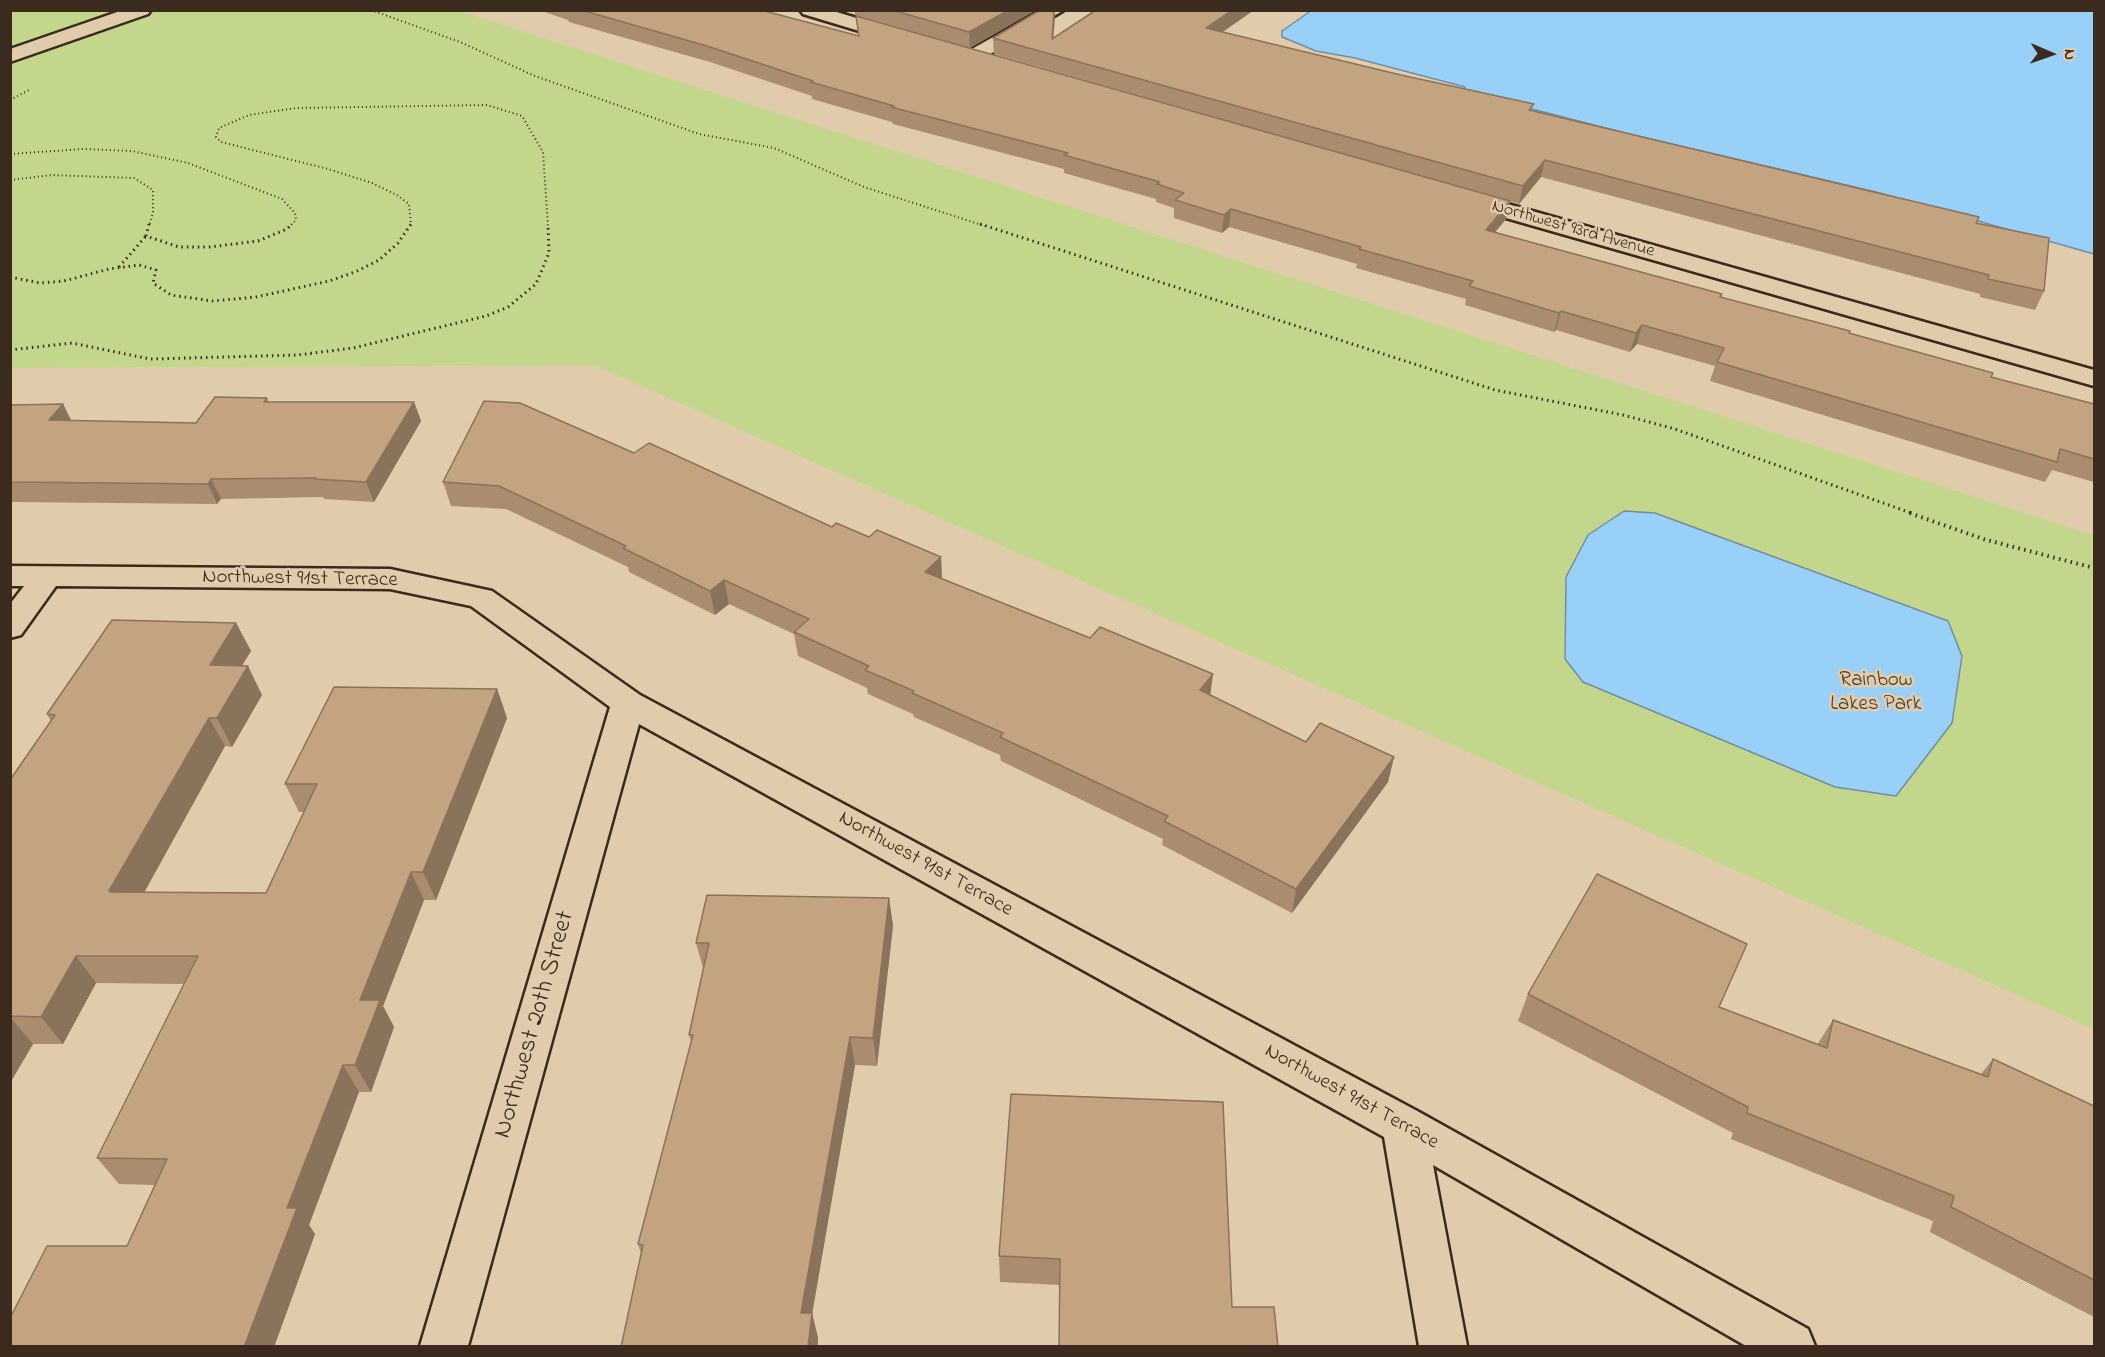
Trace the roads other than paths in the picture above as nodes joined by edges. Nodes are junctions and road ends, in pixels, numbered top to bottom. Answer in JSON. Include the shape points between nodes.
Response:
{"nodes":[{"id":1,"x":142,"y":10,"type":"edge"},
{"id":2,"x":809,"y":10,"type":"edge"},
{"id":3,"x":1055,"y":10,"type":"edge"},
{"id":4,"x":924,"y":45,"type":"edge"},
{"id":5,"x":947,"y":51,"type":"edge"},
{"id":6,"x":10,"y":56,"type":"edge"},
{"id":7,"x":970,"y":58,"type":"junction"},
{"id":8,"x":1004,"y":68,"type":"edge"},
{"id":9,"x":1450,"y":195,"type":"edge"},
{"id":10,"x":2094,"y":378,"type":"edge"},
{"id":11,"x":10,"y":576,"type":"edge"},
{"id":12,"x":48,"y":576,"type":"junction"},
{"id":13,"x":10,"y":627,"type":"edge"},
{"id":14,"x":628,"y":703,"type":"junction"},
{"id":15,"x":1404,"y":1126,"type":"junction"},
{"id":16,"x":444,"y":1347,"type":"edge"},
{"id":17,"x":1443,"y":1347,"type":"edge"},
{"id":18,"x":1791,"y":1347,"type":"edge"}],
"edges":[{"from":1,"to":6,"type":"street"},
{"from":2,"to":4,"type":"street"},
{"from":3,"to":7,"type":"street"},
{"from":5,"to":7,"type":"street"},
{"from":7,"to":8,"type":"street"},
{"from":9,"to":10,"type":"street","name":"Northwest 93rd Avenue"},
{"from":11,"to":12,"type":"street","name":"Northwest 91st Terrace"},
{"from":12,"to":13,"type":"street"},
{"from":12,"to":14,"type":"street","name":"Northwest 91st Terrace","via":[[390,579],[481,598]]},
{"from":14,"to":15,"type":"street","name":"Northwest 91st Terrace"},
{"from":14,"to":16,"type":"street","name":"Northwest 20th Street"},
{"from":15,"to":17,"type":"street"},
{"from":15,"to":18,"type":"street","name":"Northwest 91st Terrace"}]}
